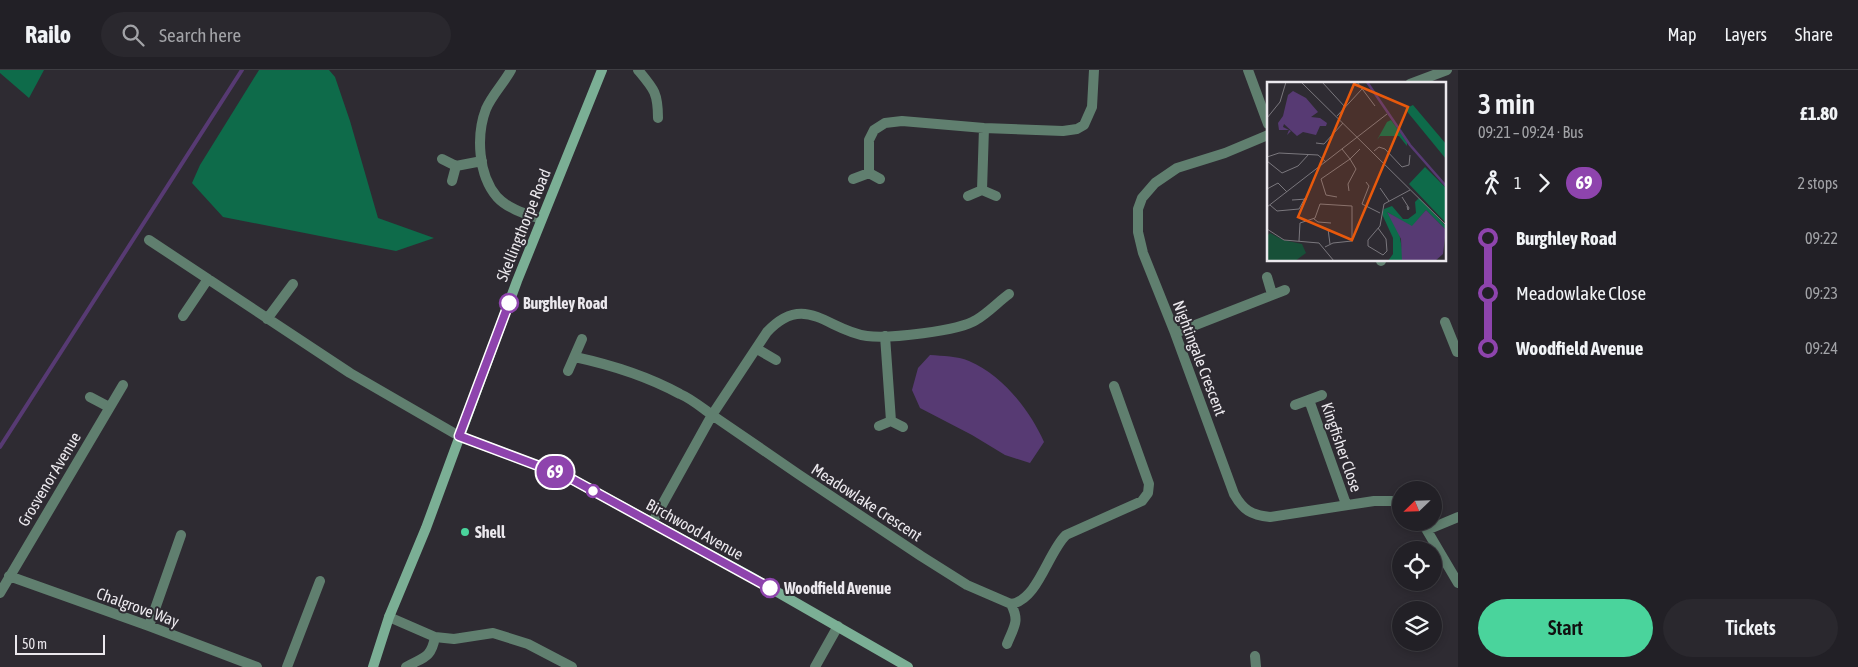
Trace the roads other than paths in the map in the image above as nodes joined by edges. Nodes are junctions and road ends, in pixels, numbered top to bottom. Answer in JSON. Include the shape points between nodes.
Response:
{"nodes":[{"id":1,"x":511,"y":70,"type":"edge"},
{"id":2,"x":602,"y":70,"type":"edge"},
{"id":3,"x":638,"y":70,"type":"edge"},
{"id":4,"x":1094,"y":70,"type":"edge"},
{"id":5,"x":1248,"y":70,"type":"edge"},
{"id":6,"x":1447,"y":70,"type":"edge"},
{"id":7,"x":1415,"y":82,"type":"edge"},
{"id":8,"x":658,"y":118,"type":"dead end"},
{"id":9,"x":1267,"y":121,"type":"edge"},
{"id":10,"x":984,"y":128,"type":"junction"},
{"id":11,"x":1267,"y":135,"type":"edge"},
{"id":12,"x":442,"y":158,"type":"dead end"},
{"id":13,"x":482,"y":160,"type":"junction"},
{"id":14,"x":456,"y":166,"type":"junction"},
{"id":15,"x":869,"y":173,"type":"junction"},
{"id":16,"x":854,"y":179,"type":"dead end"},
{"id":17,"x":880,"y":179,"type":"dead end"},
{"id":18,"x":452,"y":181,"type":"dead end"},
{"id":19,"x":982,"y":190,"type":"junction"},
{"id":20,"x":968,"y":196,"type":"dead end"},
{"id":21,"x":996,"y":196,"type":"dead end"},
{"id":22,"x":541,"y":219,"type":"junction"},
{"id":23,"x":148,"y":240,"type":"dead end"},
{"id":24,"x":1267,"y":277,"type":"dead end"},
{"id":25,"x":208,"y":279,"type":"junction"},
{"id":26,"x":293,"y":284,"type":"dead end"},
{"id":27,"x":1285,"y":290,"type":"dead end"},
{"id":28,"x":1009,"y":294,"type":"dead end"},
{"id":29,"x":1272,"y":294,"type":"junction"},
{"id":30,"x":183,"y":316,"type":"dead end"},
{"id":31,"x":268,"y":319,"type":"junction"},
{"id":32,"x":1445,"y":322,"type":"dead end"},
{"id":33,"x":1175,"y":332,"type":"junction"},
{"id":34,"x":1454,"y":334,"type":"edge"},
{"id":35,"x":885,"y":336,"type":"junction"},
{"id":36,"x":582,"y":338,"type":"dead end"},
{"id":37,"x":757,"y":349,"type":"junction"},
{"id":38,"x":1457,"y":352,"type":"edge"},
{"id":39,"x":575,"y":357,"type":"junction"},
{"id":40,"x":776,"y":360,"type":"dead end"},
{"id":41,"x":568,"y":371,"type":"dead end"},
{"id":42,"x":122,"y":385,"type":"dead end"},
{"id":43,"x":1114,"y":386,"type":"dead end"},
{"id":44,"x":1322,"y":395,"type":"dead end"},
{"id":45,"x":90,"y":396,"type":"dead end"},
{"id":46,"x":1309,"y":400,"type":"junction"},
{"id":47,"x":1295,"y":405,"type":"dead end"},
{"id":48,"x":109,"y":407,"type":"junction"},
{"id":49,"x":712,"y":415,"type":"junction"},
{"id":50,"x":891,"y":421,"type":"junction"},
{"id":51,"x":879,"y":426,"type":"dead end"},
{"id":52,"x":903,"y":427,"type":"dead end"},
{"id":53,"x":459,"y":436,"type":"junction"},
{"id":54,"x":1392,"y":501,"type":"edge"},
{"id":55,"x":1346,"y":504,"type":"junction"},
{"id":56,"x":1458,"y":517,"type":"edge"},
{"id":57,"x":1442,"y":521,"type":"edge"},
{"id":58,"x":652,"y":523,"type":"junction"},
{"id":59,"x":1427,"y":531,"type":"edge"},
{"id":60,"x":181,"y":535,"type":"dead end"},
{"id":61,"x":9,"y":576,"type":"junction"},
{"id":62,"x":320,"y":581,"type":"dead end"},
{"id":63,"x":1458,"y":583,"type":"edge"},
{"id":64,"x":0,"y":593,"type":"edge"},
{"id":65,"x":1011,"y":604,"type":"junction"},
{"id":66,"x":390,"y":616,"type":"junction"},
{"id":67,"x":149,"y":626,"type":"junction"},
{"id":68,"x":838,"y":626,"type":"junction"},
{"id":69,"x":435,"y":637,"type":"junction"},
{"id":70,"x":1007,"y":644,"type":"dead end"},
{"id":71,"x":1255,"y":656,"type":"dead end"},
{"id":72,"x":242,"y":665,"type":"edge"},
{"id":73,"x":257,"y":667,"type":"edge"},
{"id":74,"x":287,"y":667,"type":"edge"},
{"id":75,"x":373,"y":667,"type":"edge"},
{"id":76,"x":406,"y":667,"type":"edge"},
{"id":77,"x":572,"y":667,"type":"edge"},
{"id":78,"x":815,"y":667,"type":"edge"},
{"id":79,"x":908,"y":667,"type":"edge"},
{"id":80,"x":1256,"y":667,"type":"edge"}],
"edges":[{"from":1,"to":13,"type":"street","via":[[487,108],[480,144]]},
{"from":2,"to":22,"type":"main road","name":"Skellingthorpe Road"},
{"from":3,"to":8,"type":"street","via":[[658,100]]},
{"from":4,"to":10,"type":"street","via":[[1092,107],[1084,125],[1063,131]]},
{"from":5,"to":9,"type":"street"},
{"from":6,"to":7,"type":"street"},
{"from":10,"to":15,"type":"street","via":[[902,121],[886,123],[874,130],[869,140]]},
{"from":10,"to":19,"type":"street"},
{"from":11,"to":33,"type":"street","name":"Nightingale Crescent","via":[[1177,168],[1142,198],[1138,209],[1138,232],[1143,253]]},
{"from":12,"to":14,"type":"street"},
{"from":13,"to":14,"type":"street"},
{"from":13,"to":22,"type":"street","via":[[489,185],[498,198]]},
{"from":14,"to":18,"type":"street"},
{"from":15,"to":16,"type":"street"},
{"from":15,"to":17,"type":"street"},
{"from":19,"to":20,"type":"street"},
{"from":19,"to":21,"type":"street"},
{"from":22,"to":53,"type":"main road","name":"Skellingthorpe Road"},
{"from":23,"to":25,"type":"street"},
{"from":24,"to":29,"type":"street"},
{"from":25,"to":30,"type":"street"},
{"from":25,"to":31,"type":"street"},
{"from":26,"to":31,"type":"street"},
{"from":27,"to":29,"type":"street"},
{"from":28,"to":35,"type":"street","via":[[975,321],[949,330]]},
{"from":29,"to":33,"type":"street"},
{"from":31,"to":53,"type":"street","via":[[350,373]]},
{"from":32,"to":34,"type":"street"},
{"from":33,"to":55,"type":"street","name":"Nightingale Crescent","via":[[1240,505],[1258,516],[1270,517]]},
{"from":34,"to":38,"type":"street"},
{"from":35,"to":37,"type":"street","via":[[854,333],[823,318],[797,314],[775,324]]},
{"from":35,"to":50,"type":"street"},
{"from":36,"to":39,"type":"street"},
{"from":37,"to":40,"type":"street"},
{"from":37,"to":49,"type":"street"},
{"from":39,"to":41,"type":"street"},
{"from":39,"to":49,"type":"street","name":"Meadowlake Crescent","via":[[643,376],[682,394]]},
{"from":42,"to":48,"type":"street","name":"Grosvenor Avenue"},
{"from":43,"to":65,"type":"street","via":[[1149,484],[1148,493],[1142,500],[1066,535],[1058,542],[1041,577],[1023,599]]},
{"from":44,"to":46,"type":"street","name":"Kingfisher Close"},
{"from":45,"to":48,"type":"street"},
{"from":46,"to":47,"type":"street","name":"Kingfisher Close"},
{"from":46,"to":55,"type":"street","name":"Kingfisher Close"},
{"from":48,"to":61,"type":"street","name":"Grosvenor Avenue"},
{"from":49,"to":58,"type":"street"},
{"from":49,"to":65,"type":"street","name":"Meadowlake Crescent","via":[[921,556],[968,585]]},
{"from":50,"to":51,"type":"street"},
{"from":50,"to":52,"type":"street"},
{"from":53,"to":58,"type":"main road","name":"Birchwood Avenue","via":[[568,477]]},
{"from":53,"to":66,"type":"main road","name":"Skellingthorpe Road"},
{"from":54,"to":55,"type":"street","name":"Nightingale Crescent"},
{"from":56,"to":57,"type":"street"},
{"from":58,"to":68,"type":"main road","name":"Birchwood Avenue"},
{"from":59,"to":63,"type":"street"},
{"from":60,"to":67,"type":"street"},
{"from":61,"to":64,"type":"street","name":"Grosvenor Avenue"},
{"from":61,"to":67,"type":"street","name":"Chalgrove Way"},
{"from":62,"to":74,"type":"street"},
{"from":65,"to":70,"type":"street","via":[[1016,615]]},
{"from":66,"to":69,"type":"street"},
{"from":66,"to":75,"type":"main road","name":"Skellingthorpe Road"},
{"from":67,"to":72,"type":"street","name":"Chalgrove Way"},
{"from":68,"to":78,"type":"street"},
{"from":68,"to":79,"type":"main road","name":"Birchwood Avenue"},
{"from":69,"to":76,"type":"street","via":[[427,658]]},
{"from":69,"to":77,"type":"street","via":[[454,639],[494,633],[528,644]]},
{"from":71,"to":80,"type":"street"},
{"from":72,"to":73,"type":"street","name":"Chalgrove Way"}]}
